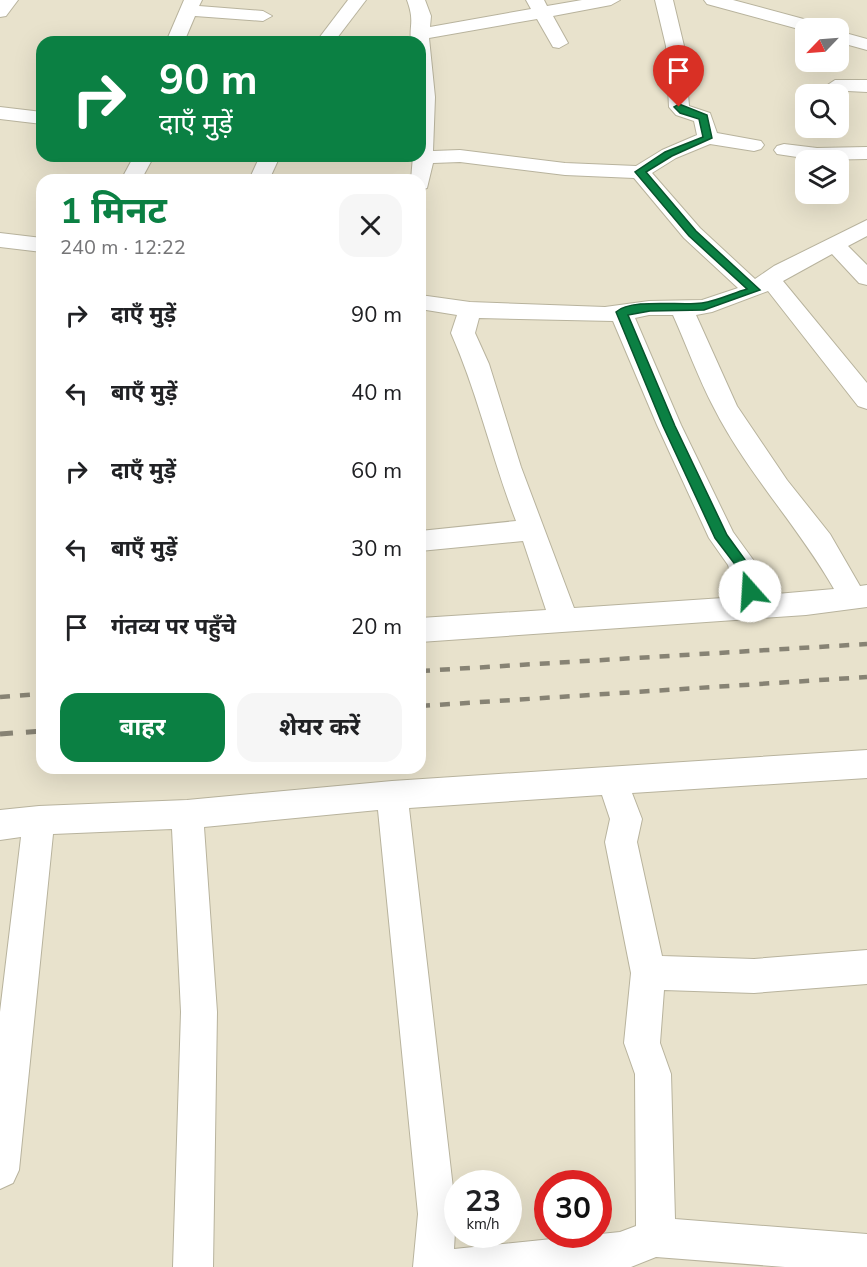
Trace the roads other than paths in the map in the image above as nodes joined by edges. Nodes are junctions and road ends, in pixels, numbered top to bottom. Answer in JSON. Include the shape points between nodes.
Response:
{"nodes":[{"id":1,"x":9,"y":0,"type":"edge"},
{"id":2,"x":357,"y":0,"type":"edge"},
{"id":3,"x":416,"y":0,"type":"edge"},
{"id":4,"x":611,"y":0,"type":"edge"},
{"id":5,"x":664,"y":0,"type":"edge"},
{"id":6,"x":713,"y":0,"type":"edge"},
{"id":7,"x":781,"y":0,"type":"edge"},
{"id":8,"x":191,"y":5,"type":"edge"},
{"id":9,"x":539,"y":5,"type":"edge"},
{"id":10,"x":0,"y":12,"type":"edge"},
{"id":11,"x":263,"y":16,"type":"dead end"},
{"id":12,"x":806,"y":18,"type":"edge"},
{"id":13,"x":795,"y":22,"type":"edge"},
{"id":14,"x":178,"y":36,"type":"edge"},
{"id":15,"x":330,"y":36,"type":"edge"},
{"id":16,"x":420,"y":36,"type":"edge"},
{"id":17,"x":426,"y":38,"type":"edge"},
{"id":18,"x":849,"y":39,"type":"edge"},
{"id":19,"x":560,"y":43,"type":"dead end"},
{"id":20,"x":867,"y":45,"type":"edge"},
{"id":21,"x":849,"y":86,"type":"edge"},
{"id":22,"x":867,"y":86,"type":"edge"},
{"id":23,"x":0,"y":113,"type":"edge"},
{"id":24,"x":36,"y":117,"type":"edge"},
{"id":25,"x":708,"y":138,"type":"junction"},
{"id":26,"x":754,"y":145,"type":"dead end"},
{"id":27,"x":784,"y":150,"type":"dead end"},
{"id":28,"x":867,"y":153,"type":"edge"},
{"id":29,"x":426,"y":154,"type":"edge"},
{"id":30,"x":640,"y":172,"type":"junction"},
{"id":31,"x":867,"y":227,"type":"edge"},
{"id":32,"x":0,"y":240,"type":"edge"},
{"id":33,"x":36,"y":243,"type":"edge"},
{"id":34,"x":835,"y":245,"type":"junction"},
{"id":35,"x":867,"y":278,"type":"edge"},
{"id":36,"x":762,"y":284,"type":"junction"},
{"id":37,"x":426,"y":303,"type":"edge"},
{"id":38,"x":681,"y":307,"type":"junction"},
{"id":39,"x":470,"y":310,"type":"junction"},
{"id":40,"x":621,"y":312,"type":"junction"},
{"id":41,"x":867,"y":400,"type":"edge"},
{"id":42,"x":533,"y":530,"type":"junction"},
{"id":43,"x":426,"y":540,"type":"edge"},
{"id":44,"x":860,"y":597,"type":"edge"},
{"id":45,"x":755,"y":607,"type":"junction"},
{"id":46,"x":564,"y":621,"type":"junction"},
{"id":47,"x":426,"y":630,"type":"edge"},
{"id":48,"x":867,"y":764,"type":"edge"},
{"id":49,"x":612,"y":780,"type":"junction"},
{"id":50,"x":392,"y":795,"type":"junction"},
{"id":51,"x":187,"y":814,"type":"junction"},
{"id":52,"x":39,"y":820,"type":"junction"},
{"id":53,"x":0,"y":825,"type":"edge"},
{"id":54,"x":867,"y":967,"type":"edge"},
{"id":55,"x":648,"y":972,"type":"junction"},
{"id":56,"x":0,"y":1170,"type":"edge"},
{"id":57,"x":656,"y":1237,"type":"junction"},
{"id":58,"x":867,"y":1254,"type":"edge"},
{"id":59,"x":193,"y":1267,"type":"edge"},
{"id":60,"x":433,"y":1267,"type":"edge"},
{"id":61,"x":458,"y":1267,"type":"edge"}],
"edges":[{"from":1,"to":10,"type":"street"},
{"from":2,"to":15,"type":"street"},
{"from":3,"to":16,"type":"street","via":[[422,16]]},
{"from":4,"to":9,"type":"street"},
{"from":5,"to":25,"type":"street","via":[[675,46],[679,107],[703,117]]},
{"from":6,"to":13,"type":"street"},
{"from":7,"to":12,"type":"street"},
{"from":8,"to":11,"type":"street"},
{"from":8,"to":14,"type":"street"},
{"from":9,"to":17,"type":"street"},
{"from":9,"to":19,"type":"street"},
{"from":18,"to":20,"type":"street"},
{"from":21,"to":22,"type":"street"},
{"from":23,"to":24,"type":"street"},
{"from":25,"to":26,"type":"street"},
{"from":25,"to":30,"type":"street","via":[[669,154]]},
{"from":27,"to":28,"type":"street"},
{"from":29,"to":30,"type":"street","via":[[565,169]]},
{"from":30,"to":36,"type":"street","via":[[692,233]]},
{"from":31,"to":34,"type":"street"},
{"from":32,"to":33,"type":"street"},
{"from":34,"to":35,"type":"street"},
{"from":34,"to":36,"type":"street"},
{"from":36,"to":38,"type":"street","via":[[704,307]]},
{"from":36,"to":41,"type":"street"},
{"from":37,"to":39,"type":"street"},
{"from":38,"to":40,"type":"street"},
{"from":38,"to":44,"type":"street","via":[[726,408],[778,487]]},
{"from":39,"to":40,"type":"street","via":[[605,315]]},
{"from":39,"to":42,"type":"street","via":[[463,333]]},
{"from":40,"to":45,"type":"street","via":[[722,538],[740,561]]},
{"from":42,"to":43,"type":"street"},
{"from":42,"to":46,"type":"street"},
{"from":44,"to":45,"type":"street"},
{"from":45,"to":46,"type":"street"},
{"from":46,"to":47,"type":"street"},
{"from":48,"to":49,"type":"street"},
{"from":49,"to":50,"type":"street"},
{"from":49,"to":55,"type":"street","via":[[626,819],[621,842]]},
{"from":50,"to":51,"type":"street"},
{"from":50,"to":60,"type":"street","via":[[437,1214]]},
{"from":51,"to":52,"type":"street"},
{"from":51,"to":59,"type":"street","via":[[199,1012]]},
{"from":52,"to":53,"type":"street"},
{"from":52,"to":56,"type":"street"},
{"from":54,"to":55,"type":"street","via":[[754,976]]},
{"from":55,"to":57,"type":"street","via":[[642,1043],[653,1074]]},
{"from":57,"to":58,"type":"street"},
{"from":57,"to":61,"type":"street","via":[[620,1252]]}]}
